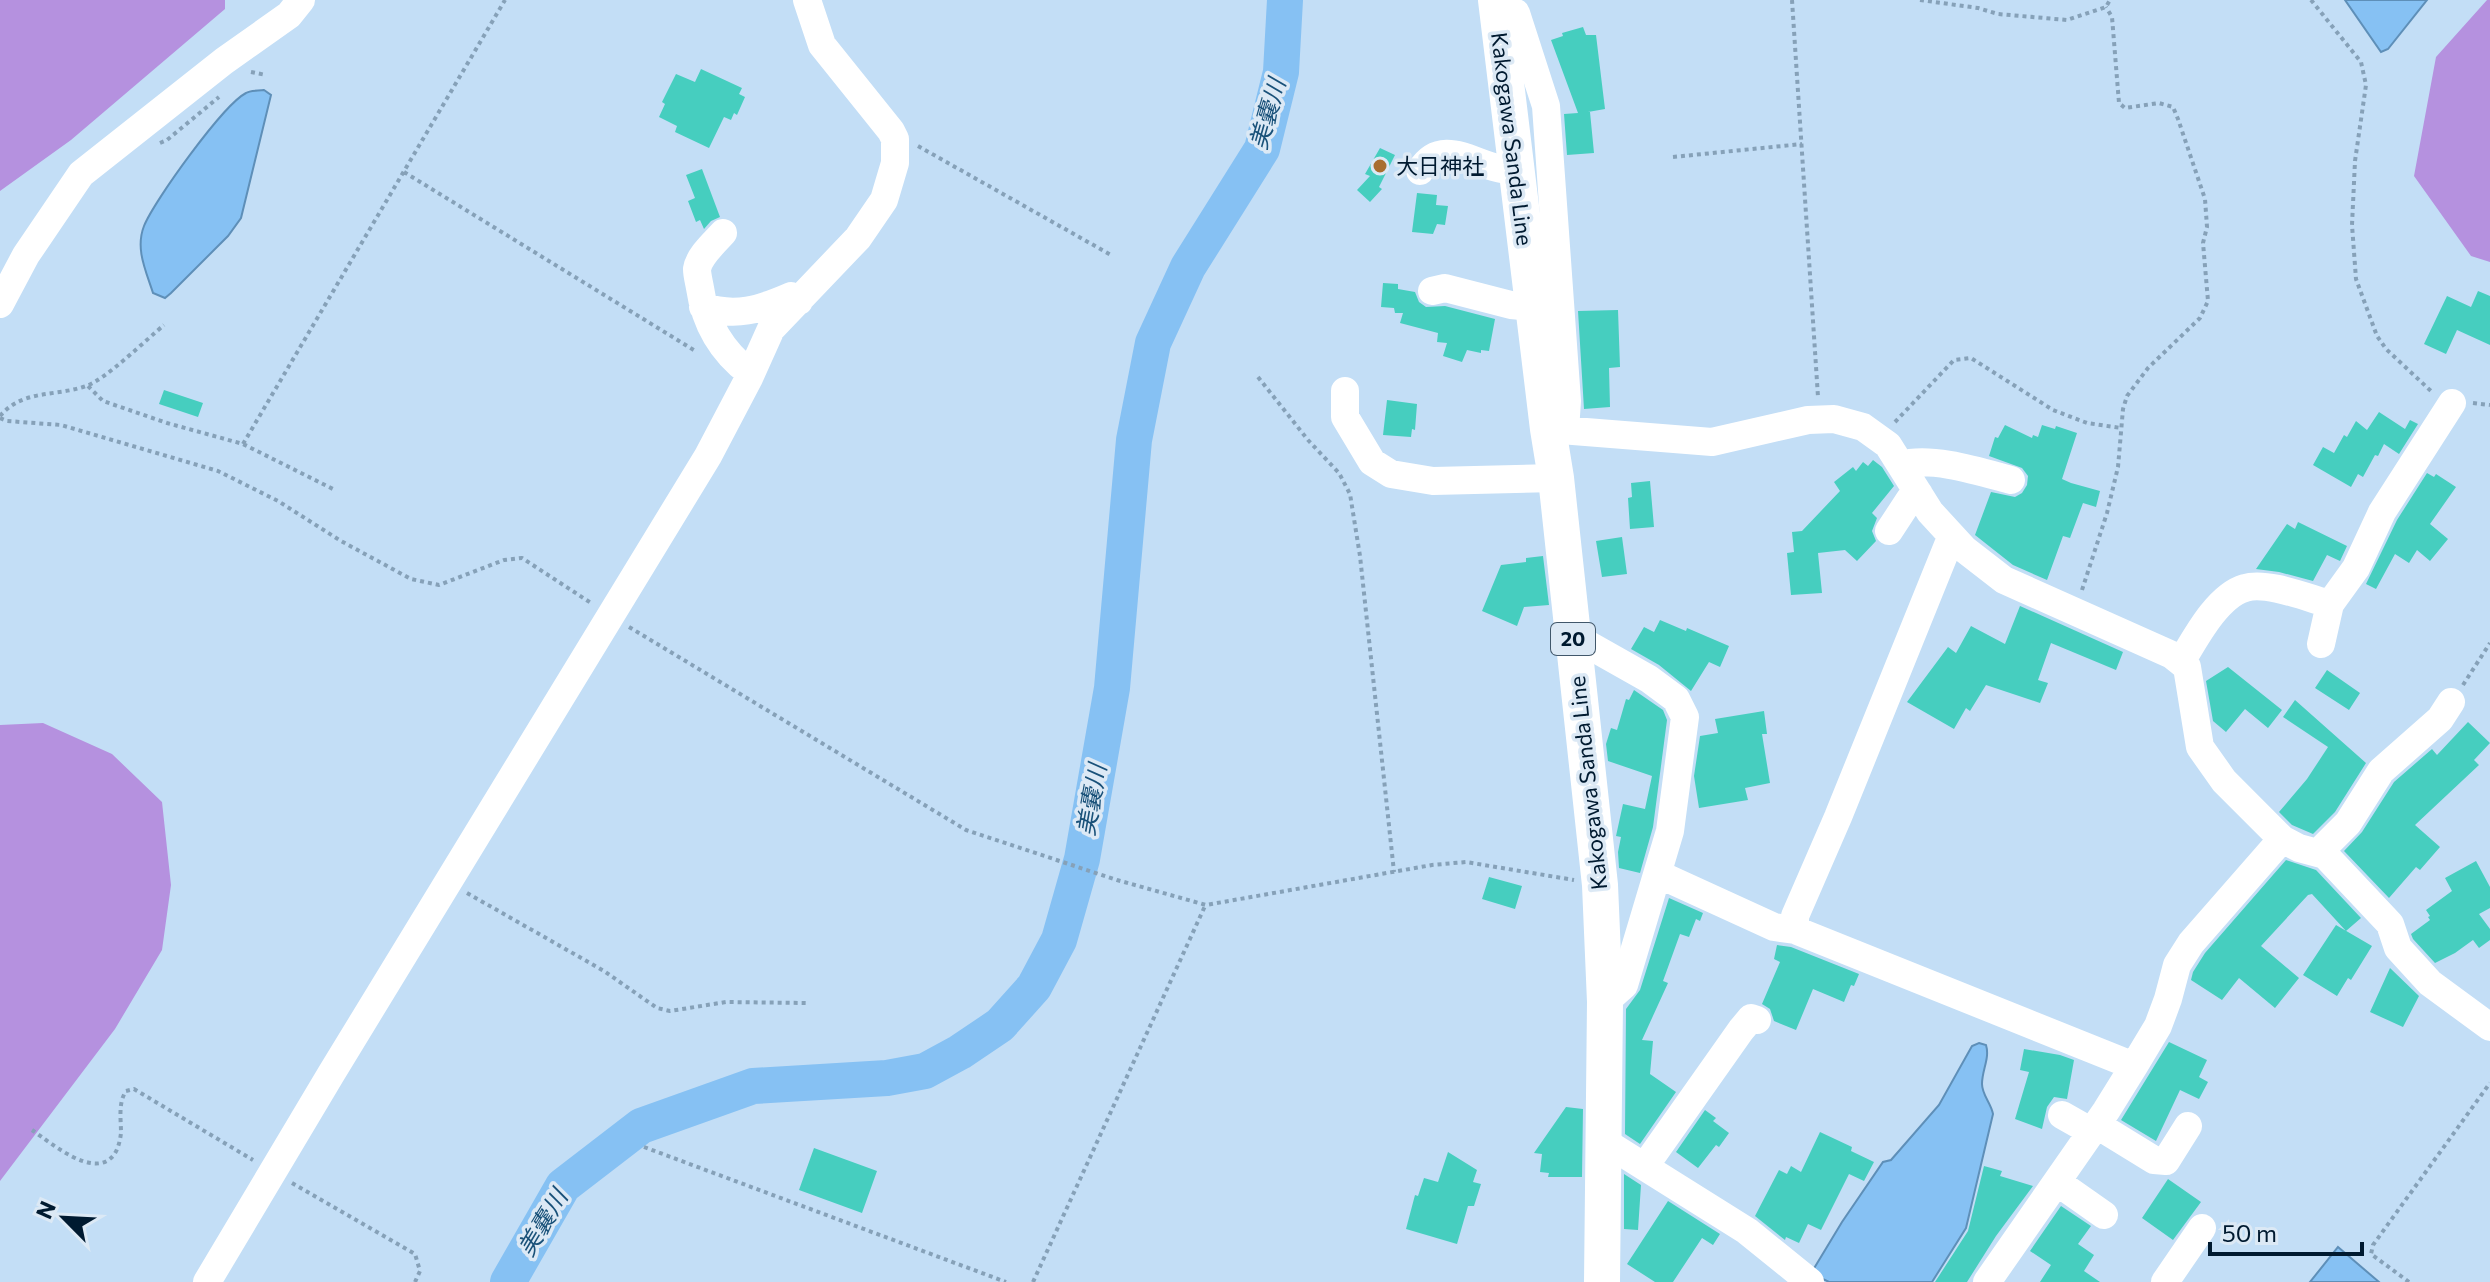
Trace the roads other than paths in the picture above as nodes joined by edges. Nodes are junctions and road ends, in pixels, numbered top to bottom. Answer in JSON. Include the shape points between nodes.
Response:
{"nodes":[{"id":1,"x":301,"y":0,"type":"edge"},
{"id":2,"x":807,"y":0,"type":"edge"},
{"id":3,"x":1496,"y":5,"type":"edge"},
{"id":4,"x":1420,"y":171,"type":"dead end"},
{"id":5,"x":1516,"y":171,"type":"junction"},
{"id":6,"x":723,"y":233,"type":"dead end"},
{"id":7,"x":1432,"y":291,"type":"dead end"},
{"id":8,"x":799,"y":301,"type":"junction"},
{"id":9,"x":0,"y":304,"type":"edge"},
{"id":10,"x":703,"y":307,"type":"junction"},
{"id":11,"x":1533,"y":307,"type":"junction"},
{"id":12,"x":750,"y":373,"type":"junction"},
{"id":13,"x":1345,"y":391,"type":"dead end"},
{"id":14,"x":2452,"y":403,"type":"road end"},
{"id":15,"x":1557,"y":430,"type":"junction"},
{"id":16,"x":1901,"y":465,"type":"junction"},
{"id":17,"x":1556,"y":478,"type":"junction"},
{"id":18,"x":2011,"y":480,"type":"dead end"},
{"id":19,"x":1919,"y":494,"type":"junction"},
{"id":20,"x":1889,"y":531,"type":"dead end"},
{"id":21,"x":1955,"y":540,"type":"junction"},
{"id":22,"x":2330,"y":604,"type":"junction"},
{"id":23,"x":1574,"y":641,"type":"junction"},
{"id":24,"x":2321,"y":644,"type":"dead end"},
{"id":25,"x":2181,"y":662,"type":"junction"},
{"id":26,"x":2451,"y":702,"type":"road end"},
{"id":27,"x":2282,"y":839,"type":"junction"},
{"id":28,"x":2322,"y":854,"type":"junction"},
{"id":29,"x":1658,"y":874,"type":"junction"},
{"id":30,"x":1795,"y":930,"type":"junction"},
{"id":31,"x":1605,"y":1002,"type":"junction"},
{"id":32,"x":1757,"y":1020,"type":"dead end"},
{"id":33,"x":2490,"y":1027,"type":"edge"},
{"id":34,"x":2134,"y":1066,"type":"junction"},
{"id":35,"x":2062,"y":1115,"type":"dead end"},
{"id":36,"x":2188,"y":1126,"type":"dead end"},
{"id":37,"x":2094,"y":1128,"type":"junction"},
{"id":38,"x":1603,"y":1145,"type":"junction"},
{"id":39,"x":1645,"y":1166,"type":"junction"},
{"id":40,"x":2057,"y":1182,"type":"junction"},
{"id":41,"x":2104,"y":1215,"type":"dead end"},
{"id":42,"x":2202,"y":1228,"type":"dead end"},
{"id":43,"x":207,"y":1282,"type":"edge"},
{"id":44,"x":1602,"y":1282,"type":"edge"},
{"id":45,"x":1810,"y":1282,"type":"edge"},
{"id":46,"x":1987,"y":1282,"type":"edge"},
{"id":47,"x":2165,"y":1282,"type":"edge"}],
"edges":[{"from":1,"to":9,"type":"street","via":[[289,15],[81,174]]},
{"from":2,"to":8,"type":"street","via":[[822,45],[895,139],[895,163],[884,200],[858,238]]},
{"from":3,"to":5,"type":"main road","name":"Kakogawa Sanda Line","number":"20"},
{"from":3,"to":15,"type":"street","via":[[1516,13],[1546,106],[1567,401]]},
{"from":4,"to":5,"type":"street","via":[[1427,160],[1441,154]]},
{"from":5,"to":11,"type":"main road","name":"Kakogawa Sanda Line","number":"20"},
{"from":6,"to":10,"type":"street","via":[[697,267]]},
{"from":7,"to":11,"type":"street","via":[[1445,288]]},
{"from":8,"to":10,"type":"street","via":[[791,296],[746,312]]},
{"from":8,"to":12,"type":"street","via":[[771,329]]},
{"from":10,"to":12,"type":"street","via":[[715,335]]},
{"from":11,"to":15,"type":"main road","name":"Kakogawa Sanda Line","number":"20"},
{"from":12,"to":43,"type":"street","via":[[708,456]]},
{"from":13,"to":17,"type":"street","via":[[1345,417],[1372,462],[1391,474],[1433,481]]},
{"from":14,"to":22,"type":"street"},
{"from":15,"to":16,"type":"street","via":[[1712,442],[1834,419],[1863,427],[1888,445]]},
{"from":15,"to":17,"type":"main road","name":"Kakogawa Sanda Line","number":"20"},
{"from":16,"to":18,"type":"street","via":[[1934,464]]},
{"from":16,"to":19,"type":"street"},
{"from":17,"to":23,"type":"main road","name":"Kakogawa Sanda Line","number":"20"},
{"from":19,"to":20,"type":"street"},
{"from":19,"to":21,"type":"street"},
{"from":21,"to":25,"type":"street","via":[[2004,580]]},
{"from":21,"to":30,"type":"street","via":[[1942,558],[1795,916]]},
{"from":22,"to":24,"type":"street"},
{"from":22,"to":25,"type":"street","via":[[2265,587],[2245,588],[2221,602]]},
{"from":23,"to":29,"type":"street","via":[[1649,679],[1676,699],[1685,717],[1670,831]]},
{"from":23,"to":31,"type":"main road","name":"Kakogawa Sanda Line","number":"20","via":[[1600,885]]},
{"from":25,"to":27,"type":"street","via":[[2187,667],[2200,747],[2224,781]]},
{"from":26,"to":28,"type":"street","via":[[2440,719],[2381,771]]},
{"from":27,"to":28,"type":"street"},
{"from":27,"to":34,"type":"street","via":[[2184,954],[2158,1026]]},
{"from":28,"to":33,"type":"street","via":[[2390,924],[2398,948],[2430,983]]},
{"from":29,"to":30,"type":"street","via":[[1774,927]]},
{"from":29,"to":31,"type":"street","via":[[1624,985]]},
{"from":30,"to":34,"type":"street"},
{"from":31,"to":38,"type":"main road","name":"Kakogawa Sanda Line","number":"20"},
{"from":32,"to":39,"type":"street","via":[[1751,1018],[1741,1030]]},
{"from":34,"to":37,"type":"street"},
{"from":35,"to":37,"type":"street"},
{"from":36,"to":37,"type":"street","via":[[2166,1161],[2154,1160]]},
{"from":37,"to":40,"type":"street"},
{"from":38,"to":39,"type":"street"},
{"from":38,"to":44,"type":"main road","name":"Kakogawa Sanda Line","number":"20"},
{"from":39,"to":45,"type":"street","via":[[1747,1231]]},
{"from":40,"to":41,"type":"street"},
{"from":40,"to":46,"type":"street"},
{"from":42,"to":47,"type":"street"}]}
